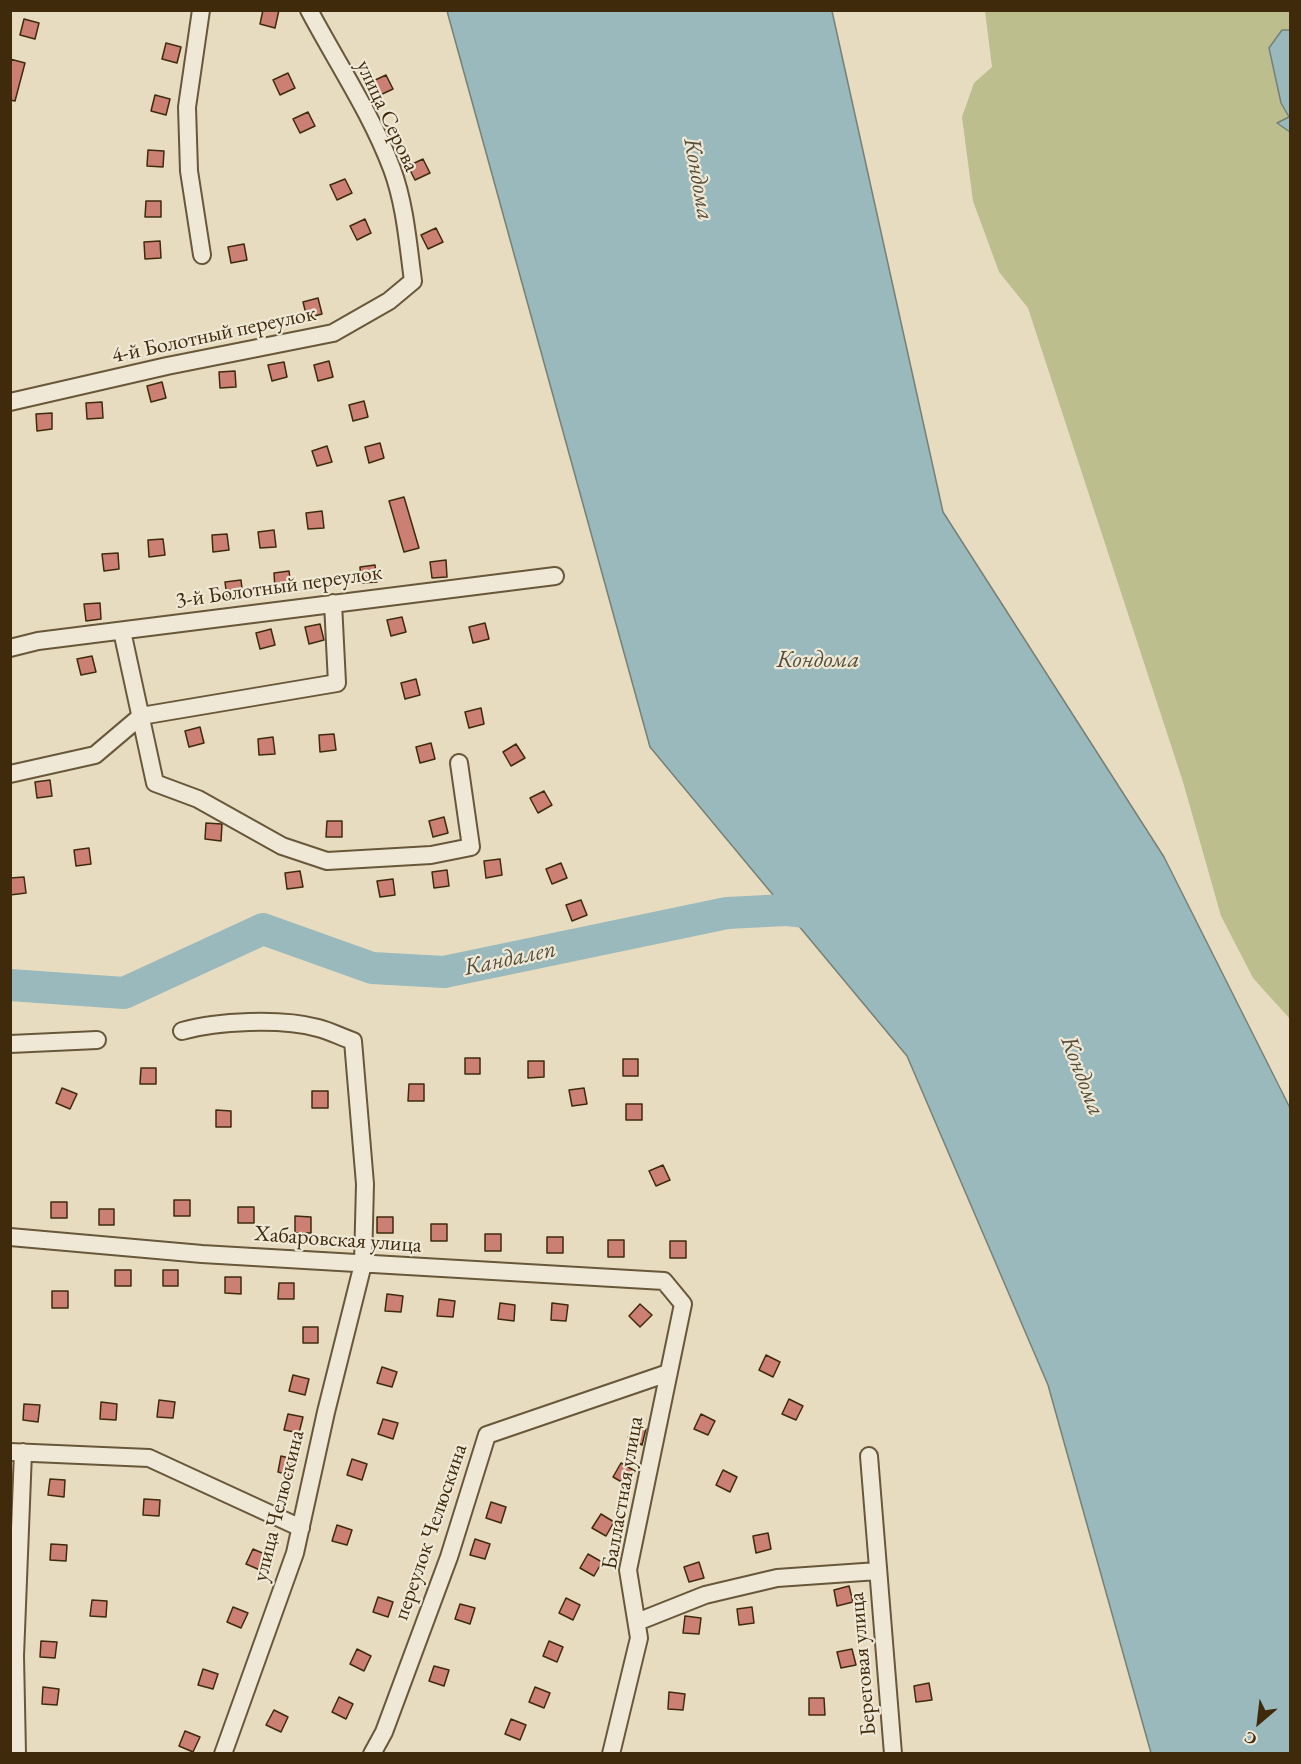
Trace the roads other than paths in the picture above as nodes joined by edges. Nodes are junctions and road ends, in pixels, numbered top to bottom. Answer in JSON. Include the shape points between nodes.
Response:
{"nodes":[{"id":1,"x":201,"y":10,"type":"edge"},
{"id":2,"x":309,"y":10,"type":"edge"},
{"id":3,"x":202,"y":255,"type":"dead end"},
{"id":4,"x":413,"y":281,"type":"joint"},
{"id":5,"x":10,"y":402,"type":"edge"},
{"id":6,"x":555,"y":576,"type":"dead end"},
{"id":7,"x":333,"y":603,"type":"junction"},
{"id":8,"x":122,"y":631,"type":"junction"},
{"id":9,"x":10,"y":648,"type":"edge"},
{"id":10,"x":141,"y":716,"type":"junction"},
{"id":11,"x":459,"y":763,"type":"dead end"},
{"id":12,"x":10,"y":774,"type":"edge"},
{"id":13,"x":182,"y":1031,"type":"dead end"},
{"id":14,"x":97,"y":1040,"type":"dead end"},
{"id":15,"x":10,"y":1044,"type":"edge"},
{"id":16,"x":10,"y":1237,"type":"edge"},
{"id":17,"x":363,"y":1264,"type":"junction"},
{"id":18,"x":664,"y":1281,"type":"joint"},
{"id":19,"x":668,"y":1373,"type":"junction"},
{"id":20,"x":17,"y":1452,"type":"edge"},
{"id":21,"x":869,"y":1456,"type":"dead end"},
{"id":22,"x":300,"y":1528,"type":"junction"},
{"id":23,"x":878,"y":1571,"type":"junction"},
{"id":24,"x":637,"y":1622,"type":"junction"},
{"id":25,"x":17,"y":1754,"type":"edge"},
{"id":26,"x":223,"y":1754,"type":"edge"},
{"id":27,"x":372,"y":1754,"type":"edge"},
{"id":28,"x":610,"y":1754,"type":"edge"},
{"id":29,"x":893,"y":1754,"type":"edge"}],
"edges":[{"from":1,"to":3,"type":"street","via":[[187,107],[189,171]]},
{"from":2,"to":4,"type":"street","name":"улица Серова","via":[[392,170],[405,222]]},
{"from":4,"to":5,"type":"street","name":"4-й Болотный переулок","via":[[389,301],[333,333]]},
{"from":6,"to":7,"type":"street","name":"3-й Болотный переулок"},
{"from":7,"to":8,"type":"street","name":"3-й Болотный переулок"},
{"from":7,"to":10,"type":"street","via":[[338,683]]},
{"from":8,"to":9,"type":"street","name":"3-й Болотный переулок"},
{"from":8,"to":10,"type":"street"},
{"from":10,"to":11,"type":"street","via":[[155,783],[198,799],[282,846],[327,861],[431,855],[471,847]]},
{"from":10,"to":12,"type":"street","via":[[95,756]]},
{"from":13,"to":17,"type":"street","name":"улица Челюскина","via":[[207,1024],[265,1022],[316,1027],[353,1041],[365,1184]]},
{"from":14,"to":15,"type":"street"},
{"from":16,"to":17,"type":"street","name":"Хабаровская улица"},
{"from":17,"to":18,"type":"street","name":"Хабаровская улица"},
{"from":17,"to":22,"type":"street","name":"улица Челюскина"},
{"from":18,"to":19,"type":"street","name":"Балластная улица","via":[[683,1304]]},
{"from":19,"to":24,"type":"street","name":"Балластная улица","via":[[628,1570]]},
{"from":19,"to":27,"type":"street","name":"переулок Челюскина","via":[[487,1435],[449,1557],[384,1732]]},
{"from":20,"to":22,"type":"street","via":[[149,1458]]},
{"from":20,"to":25,"type":"street"},
{"from":21,"to":23,"type":"street","name":"Береговая улица"},
{"from":22,"to":26,"type":"street","name":"улица Челюскина","via":[[295,1553]]},
{"from":23,"to":24,"type":"street","name":"Береговая улица","via":[[777,1578],[705,1595]]},
{"from":23,"to":29,"type":"street","name":"Береговая улица"},
{"from":24,"to":28,"type":"street","name":"Балластная улица","via":[[639,1638]]}]}
